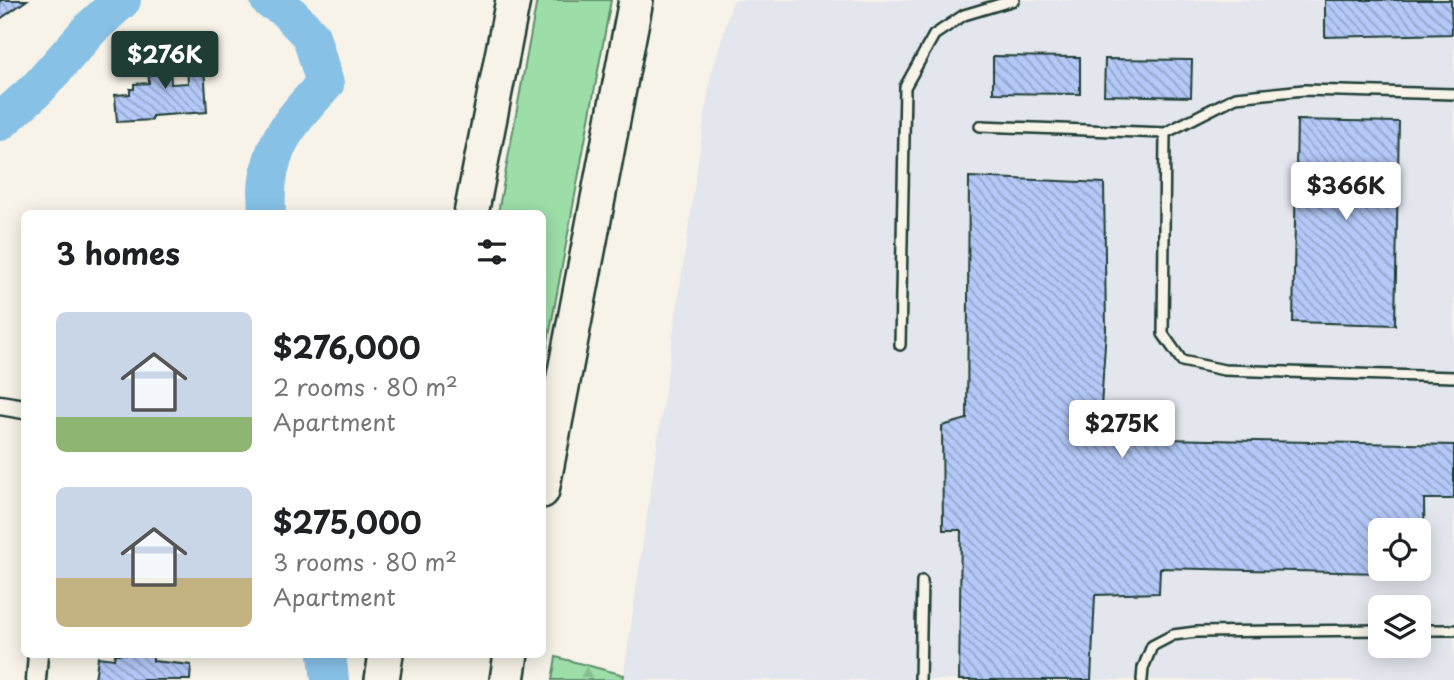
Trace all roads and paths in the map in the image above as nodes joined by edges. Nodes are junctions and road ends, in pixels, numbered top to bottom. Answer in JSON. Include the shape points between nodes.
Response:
{"nodes":[{"id":1,"x":513,"y":0,"type":"edge"},
{"id":2,"x":636,"y":0,"type":"edge"},
{"id":3,"x":1014,"y":0,"type":"edge"},
{"id":4,"x":1454,"y":94,"type":"edge"},
{"id":5,"x":980,"y":126,"type":"dead end"},
{"id":6,"x":1165,"y":133,"type":"junction"},
{"id":7,"x":472,"y":210,"type":"edge"},
{"id":8,"x":901,"y":345,"type":"dead end"},
{"id":9,"x":1454,"y":377,"type":"edge"},
{"id":10,"x":0,"y":405,"type":"edge"},
{"id":11,"x":21,"y":408,"type":"edge"},
{"id":12,"x":546,"y":470,"type":"edge"},
{"id":13,"x":922,"y":581,"type":"dead end"},
{"id":14,"x":1431,"y":630,"type":"edge"},
{"id":15,"x":1454,"y":630,"type":"edge"},
{"id":16,"x":1368,"y":631,"type":"edge"},
{"id":17,"x":38,"y":658,"type":"edge"},
{"id":18,"x":385,"y":658,"type":"edge"},
{"id":19,"x":511,"y":658,"type":"edge"},
{"id":20,"x":36,"y":680,"type":"edge"},
{"id":21,"x":382,"y":680,"type":"edge"},
{"id":22,"x":507,"y":680,"type":"edge"},
{"id":23,"x":920,"y":680,"type":"edge"},
{"id":24,"x":1142,"y":680,"type":"edge"}],
"edges":[{"from":1,"to":7,"type":"highway"},
{"from":2,"to":12,"type":"highway"},
{"from":3,"to":8,"type":"lane","via":[[964,15],[934,35],[905,87]]},
{"from":4,"to":6,"type":"lane","via":[[1304,90],[1236,97]]},
{"from":5,"to":6,"type":"lane"},
{"from":6,"to":9,"type":"lane","via":[[1163,334],[1182,361],[1224,370]]},
{"from":10,"to":11,"type":"street"},
{"from":13,"to":23,"type":"lane"},
{"from":14,"to":15,"type":"lane"},
{"from":16,"to":24,"type":"lane","via":[[1173,635],[1152,646]]},
{"from":17,"to":20,"type":"street"},
{"from":18,"to":21,"type":"highway"},
{"from":19,"to":22,"type":"highway"}]}
